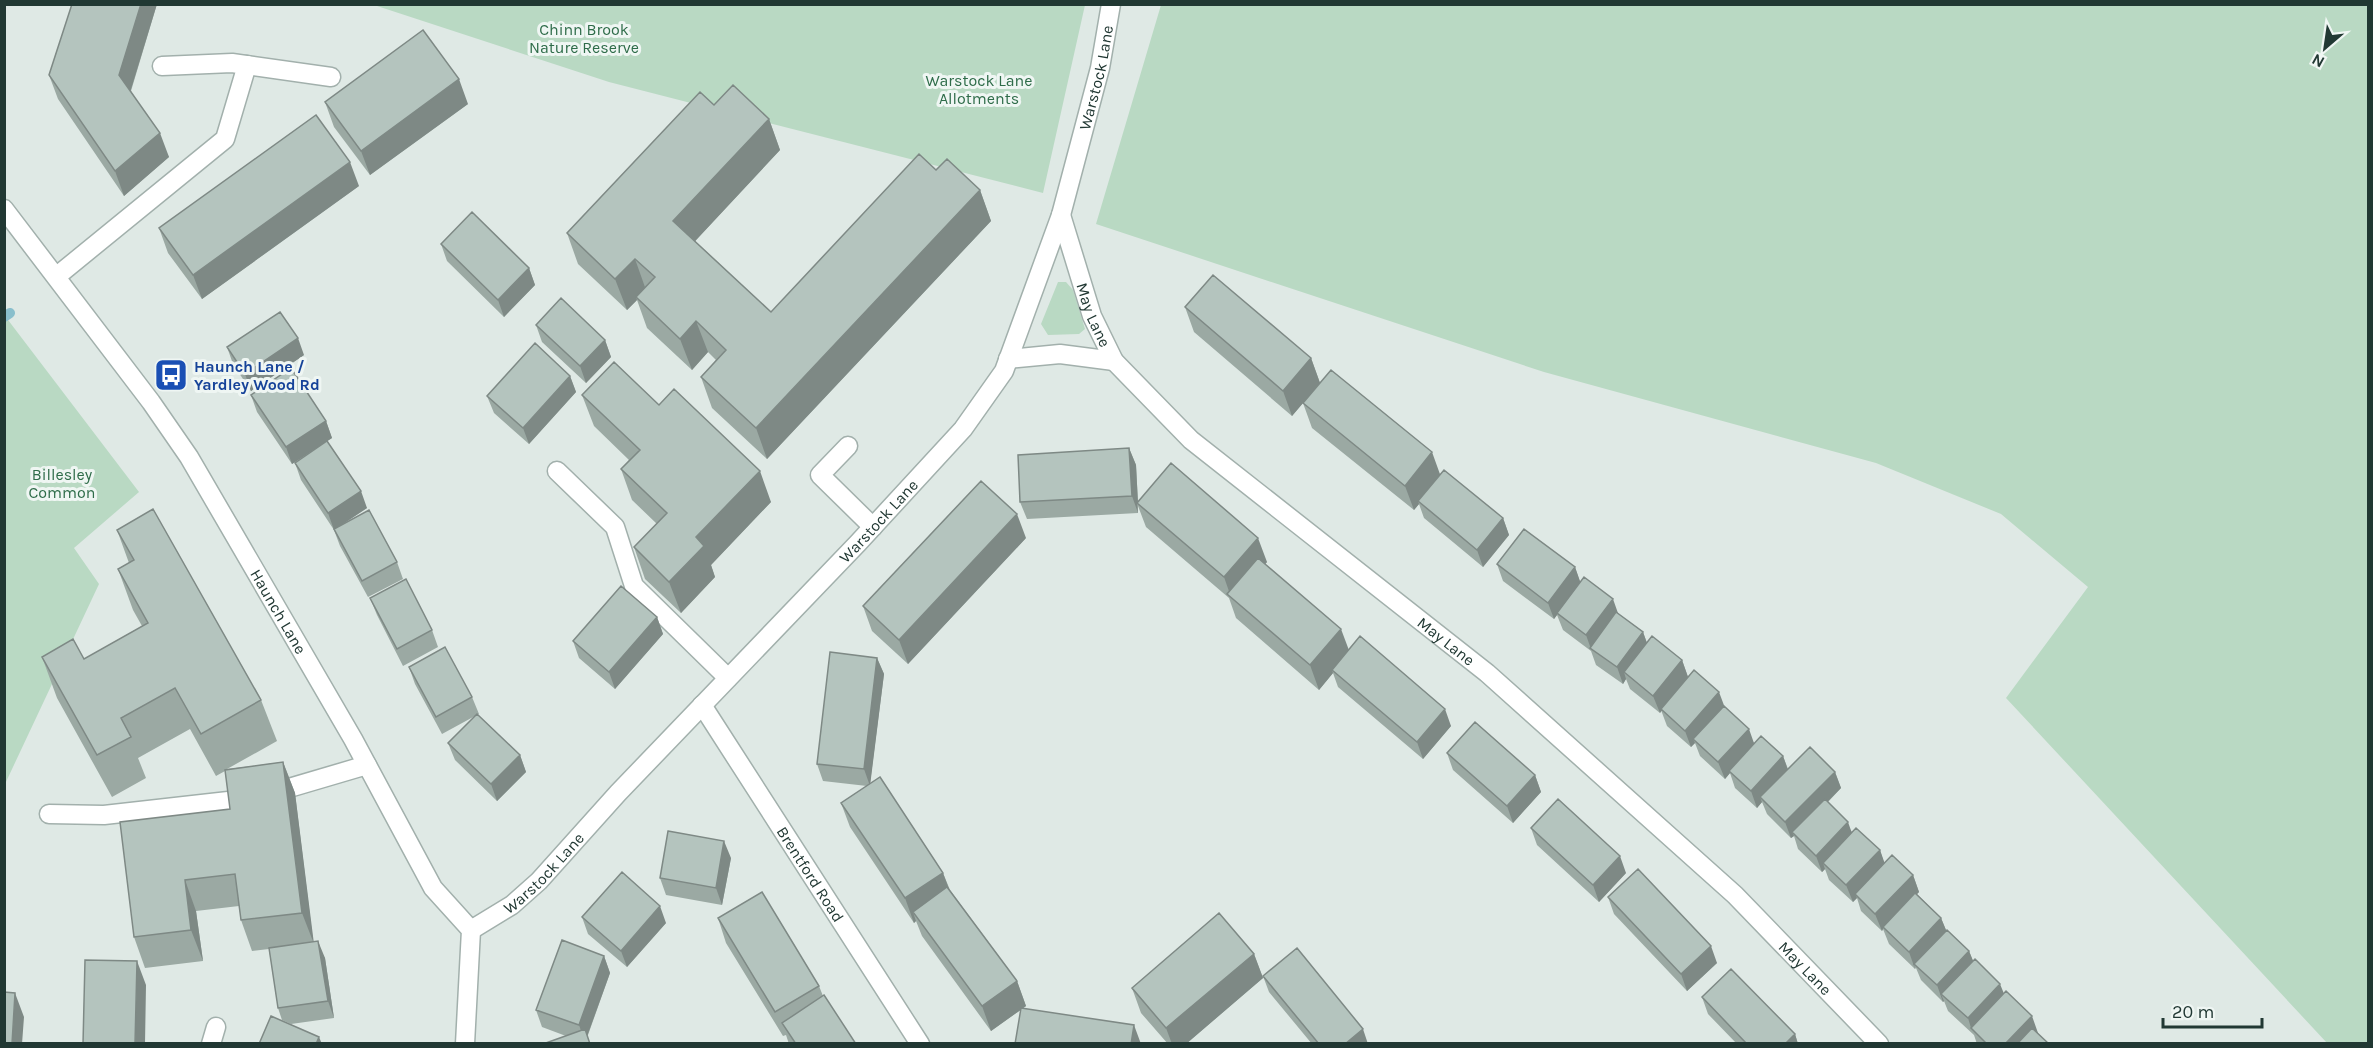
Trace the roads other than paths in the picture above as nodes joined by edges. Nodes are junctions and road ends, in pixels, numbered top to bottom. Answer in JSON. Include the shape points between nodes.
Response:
{"nodes":[{"id":1,"x":1111,"y":4,"type":"edge"},
{"id":2,"x":247,"y":65,"type":"junction"},
{"id":3,"x":162,"y":66,"type":"dead end"},
{"id":4,"x":331,"y":77,"type":"dead end"},
{"id":5,"x":4,"y":209,"type":"edge"},
{"id":6,"x":1061,"y":215,"type":"junction"},
{"id":7,"x":57,"y":276,"type":"junction"},
{"id":8,"x":1008,"y":359,"type":"junction"},
{"id":9,"x":1114,"y":361,"type":"junction"},
{"id":10,"x":848,"y":446,"type":"dead end"},
{"id":11,"x":557,"y":471,"type":"dead end"},
{"id":12,"x":873,"y":527,"type":"junction"},
{"id":13,"x":728,"y":678,"type":"junction"},
{"id":14,"x":702,"y":705,"type":"junction"},
{"id":15,"x":367,"y":765,"type":"junction"},
{"id":16,"x":49,"y":814,"type":"dead end"},
{"id":17,"x":471,"y":930,"type":"junction"},
{"id":18,"x":465,"y":1044,"type":"edge"},
{"id":19,"x":920,"y":1044,"type":"edge"},
{"id":20,"x":1879,"y":1044,"type":"edge"}],
"edges":[{"from":1,"to":6,"type":"street","name":"Warstock Lane","via":[[1100,68]]},
{"from":2,"to":3,"type":"street"},
{"from":2,"to":4,"type":"street"},
{"from":2,"to":7,"type":"street","via":[[225,139]]},
{"from":5,"to":7,"type":"street","name":"Haunch Lane"},
{"from":6,"to":8,"type":"street","name":"Warstock Lane"},
{"from":6,"to":9,"type":"street","name":"May Lane","via":[[1092,316]]},
{"from":7,"to":15,"type":"street","name":"Haunch Lane","via":[[189,457]]},
{"from":8,"to":9,"type":"street","via":[[1060,354]]},
{"from":8,"to":12,"type":"street","name":"Warstock Lane","via":[[1004,371],[963,429]]},
{"from":9,"to":20,"type":"street","name":"May Lane","via":[[1191,440],[1487,673],[1735,895]]},
{"from":10,"to":12,"type":"street","via":[[820,475]]},
{"from":11,"to":13,"type":"street","via":[[615,527],[634,586]]},
{"from":12,"to":13,"type":"street","name":"Warstock Lane"},
{"from":13,"to":14,"type":"street","name":"Warstock Lane"},
{"from":14,"to":17,"type":"street","name":"Warstock Lane","via":[[539,881],[512,905]]},
{"from":14,"to":19,"type":"street","name":"Brentford Road"},
{"from":15,"to":16,"type":"street","via":[[255,798],[104,815]]},
{"from":15,"to":17,"type":"street","name":"Haunch Lane","via":[[433,888]]},
{"from":17,"to":18,"type":"street"}]}
